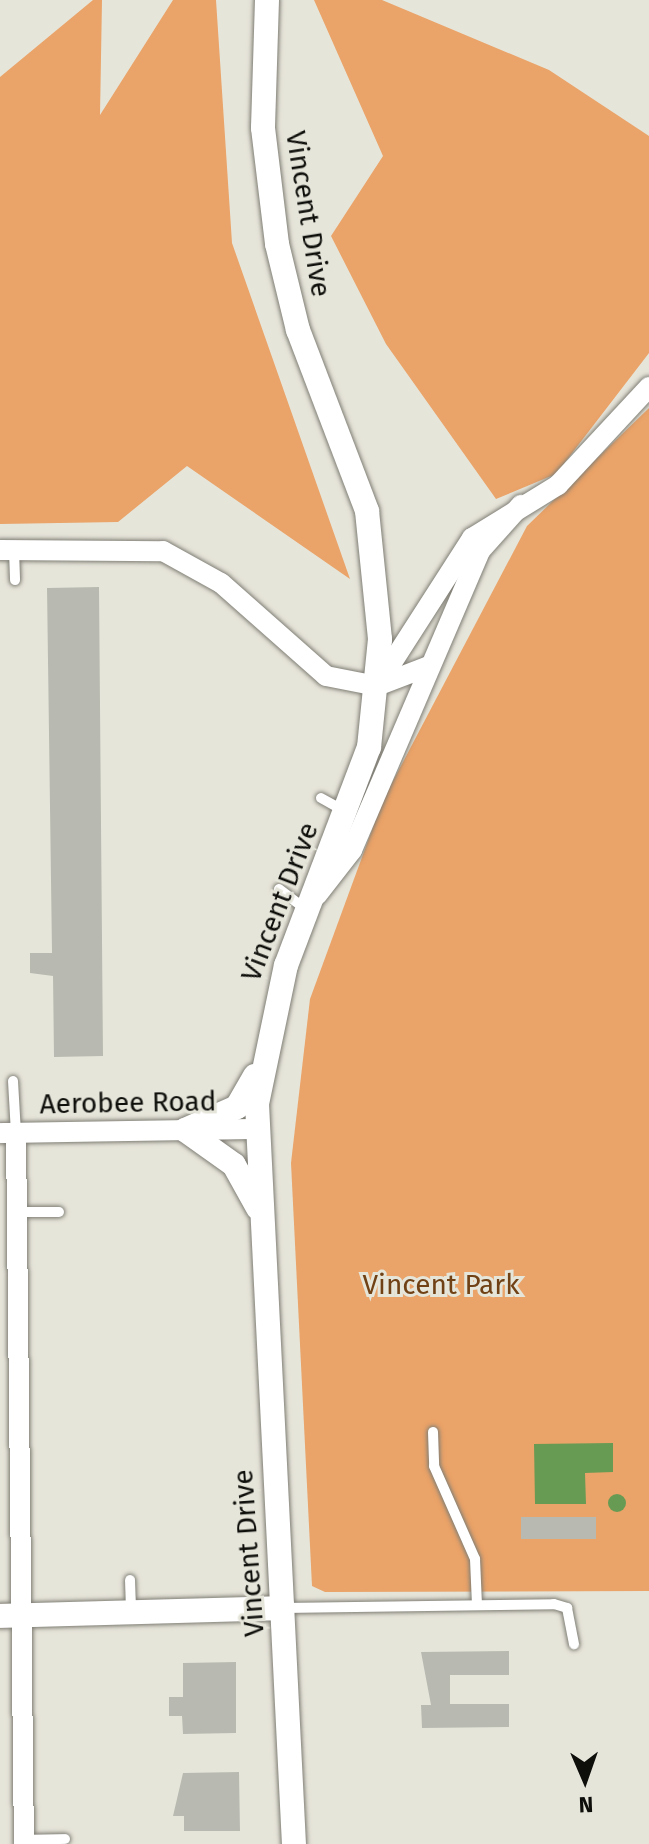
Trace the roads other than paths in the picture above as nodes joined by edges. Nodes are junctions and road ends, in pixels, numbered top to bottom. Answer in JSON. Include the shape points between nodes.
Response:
{"nodes":[{"id":1,"x":267,"y":0,"type":"edge"},
{"id":2,"x":649,"y":387,"type":"edge"},
{"id":3,"x":521,"y":505,"type":"junction"},
{"id":4,"x":7,"y":550,"type":"edge"},
{"id":5,"x":15,"y":580,"type":"dead end"},
{"id":6,"x":429,"y":666,"type":"junction"},
{"id":7,"x":377,"y":686,"type":"junction"},
{"id":8,"x":321,"y":798,"type":"dead end"},
{"id":9,"x":347,"y":812,"type":"junction"},
{"id":10,"x":279,"y":889,"type":"dead end"},
{"id":11,"x":307,"y":909,"type":"junction"},
{"id":12,"x":260,"y":1067,"type":"junction"},
{"id":13,"x":13,"y":1081,"type":"dead end"},
{"id":14,"x":257,"y":1129,"type":"junction"},
{"id":15,"x":185,"y":1130,"type":"junction"},
{"id":16,"x":8,"y":1133,"type":"edge"},
{"id":17,"x":16,"y":1212,"type":"junction"},
{"id":18,"x":59,"y":1212,"type":"dead end"},
{"id":19,"x":260,"y":1212,"type":"junction"},
{"id":20,"x":433,"y":1432,"type":"dead end"},
{"id":21,"x":130,"y":1580,"type":"dead end"},
{"id":22,"x":477,"y":1605,"type":"junction"},
{"id":23,"x":283,"y":1608,"type":"junction"},
{"id":24,"x":131,"y":1614,"type":"junction"},
{"id":25,"x":10,"y":1616,"type":"edge"},
{"id":26,"x":574,"y":1644,"type":"dead end"},
{"id":27,"x":65,"y":1839,"type":"dead end"},
{"id":28,"x":24,"y":1842,"type":"edge"},
{"id":29,"x":294,"y":1844,"type":"edge"}],
"edges":[{"from":1,"to":7,"type":"street","name":"Vincent Drive","via":[[263,128],[277,244],[298,330],[367,511],[378,603]]},
{"from":2,"to":3,"type":"street","via":[[558,485]]},
{"from":3,"to":6,"type":"street","via":[[480,551]]},
{"from":3,"to":7,"type":"street","via":[[455,557]]},
{"from":4,"to":5,"type":"lane"},
{"from":4,"to":7,"type":"street","via":[[163,551],[221,583],[307,665],[351,685]]},
{"from":6,"to":7,"type":"street"},
{"from":6,"to":11,"type":"street","via":[[352,850]]},
{"from":7,"to":9,"type":"street","name":"Vincent Drive","via":[[369,747]]},
{"from":8,"to":9,"type":"lane"},
{"from":9,"to":11,"type":"street","name":"Vincent Drive"},
{"from":10,"to":11,"type":"lane"},
{"from":11,"to":12,"type":"street","name":"Vincent Drive"},
{"from":12,"to":14,"type":"street","name":"Vincent Drive"},
{"from":12,"to":15,"type":"street","via":[[237,1107]]},
{"from":13,"to":16,"type":"lane"},
{"from":14,"to":15,"type":"street","name":"Aerobee Road"},
{"from":14,"to":19,"type":"street","name":"Vincent Drive"},
{"from":15,"to":16,"type":"street","name":"Aerobee Road"},
{"from":15,"to":19,"type":"street","via":[[234,1165]]},
{"from":16,"to":17,"type":"street"},
{"from":17,"to":18,"type":"lane"},
{"from":17,"to":25,"type":"street"},
{"from":19,"to":23,"type":"street","name":"Vincent Drive"},
{"from":20,"to":22,"type":"lane","via":[[434,1466],[475,1559]]},
{"from":21,"to":24,"type":"lane"},
{"from":22,"to":23,"type":"lane"},
{"from":22,"to":26,"type":"lane","via":[[567,1608]]},
{"from":23,"to":24,"type":"street"},
{"from":23,"to":29,"type":"street","name":"Vincent Drive"},
{"from":24,"to":25,"type":"street"},
{"from":25,"to":28,"type":"street"},
{"from":27,"to":28,"type":"lane"}]}
